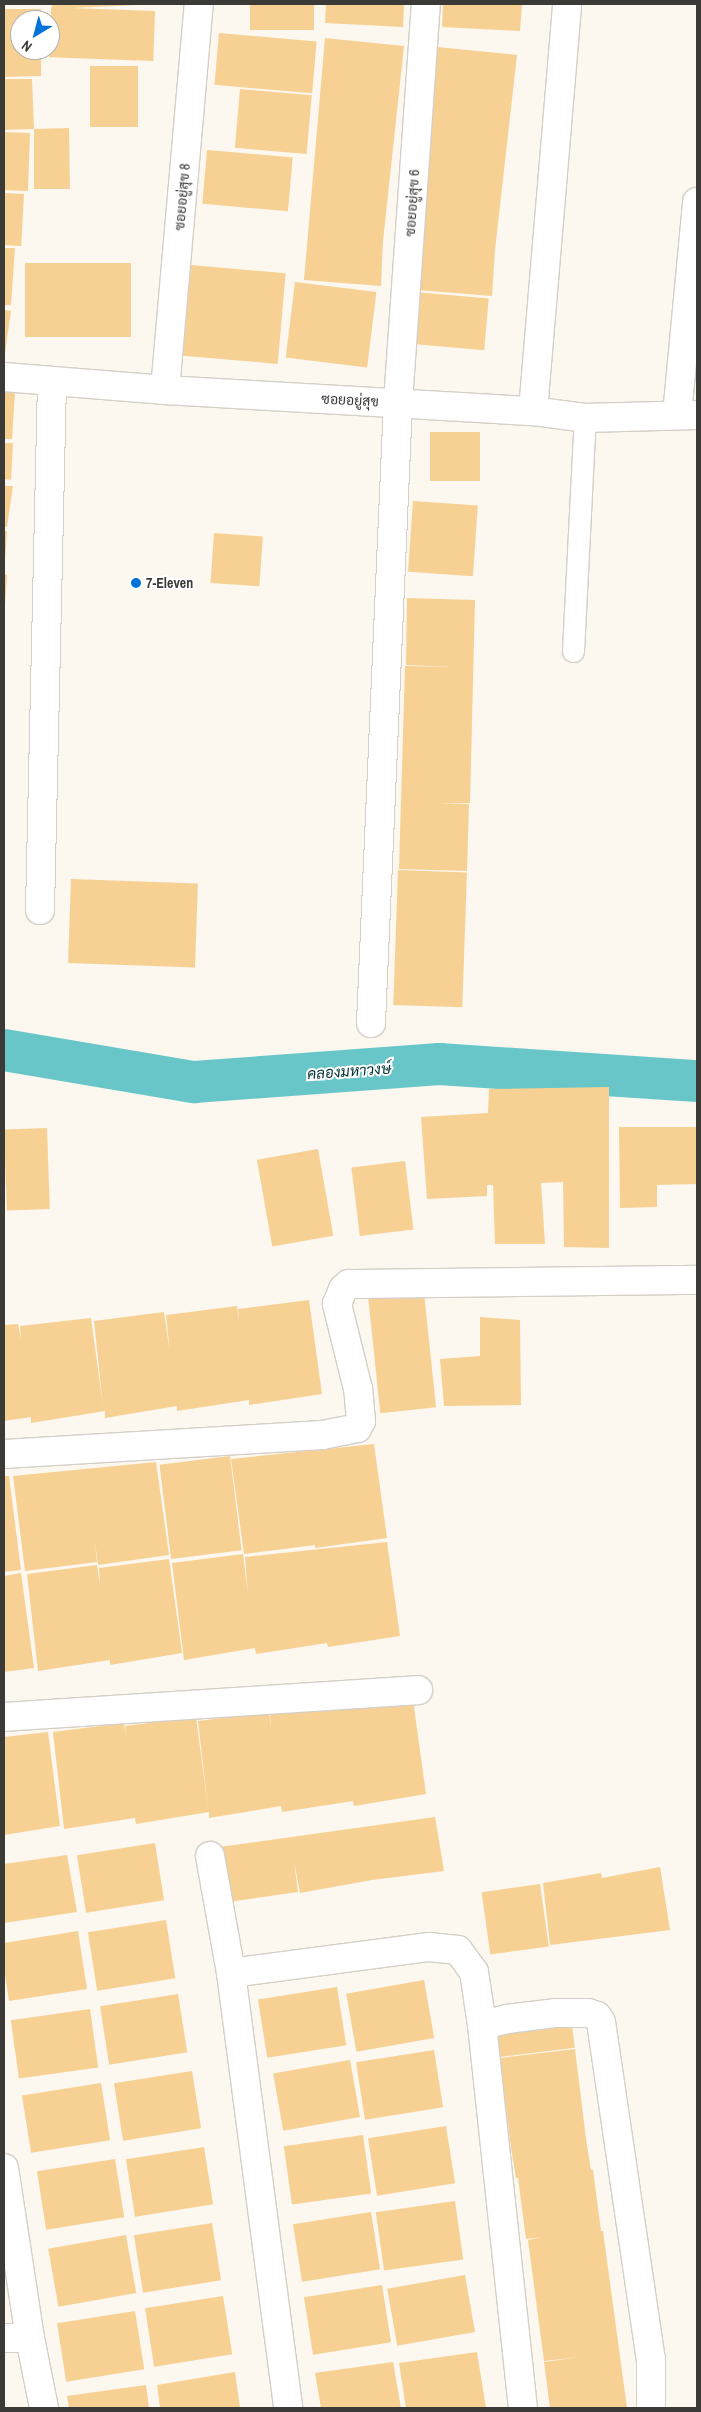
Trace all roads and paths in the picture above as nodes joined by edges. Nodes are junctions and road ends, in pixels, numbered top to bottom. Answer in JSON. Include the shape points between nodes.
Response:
{"nodes":[{"id":1,"x":199,"y":4,"type":"edge"},
{"id":2,"x":426,"y":4,"type":"edge"},
{"id":3,"x":567,"y":4,"type":"edge"},
{"id":4,"x":697,"y":202,"type":"edge"},
{"id":5,"x":4,"y":377,"type":"edge"},
{"id":6,"x":52,"y":381,"type":"junction"},
{"id":7,"x":165,"y":390,"type":"junction"},
{"id":8,"x":398,"y":402,"type":"junction"},
{"id":9,"x":532,"y":411,"type":"junction"},
{"id":10,"x":687,"y":415,"type":"edge"},
{"id":11,"x":585,"y":418,"type":"junction"},
{"id":12,"x":572,"y":651,"type":"dead end"},
{"id":13,"x":40,"y":910,"type":"dead end"},
{"id":14,"x":371,"y":1023,"type":"dead end"},
{"id":15,"x":697,"y":1280,"type":"edge"},
{"id":16,"x":4,"y":1454,"type":"edge"},
{"id":17,"x":418,"y":1690,"type":"dead end"},
{"id":18,"x":4,"y":1717,"type":"edge"},
{"id":19,"x":210,"y":1856,"type":"dead end"},
{"id":20,"x":231,"y":1973,"type":"junction"},
{"id":21,"x":482,"y":2025,"type":"junction"},
{"id":22,"x":4,"y":2168,"type":"edge"},
{"id":23,"x":4,"y":2338,"type":"edge"},
{"id":24,"x":30,"y":2338,"type":"junction"},
{"id":25,"x":44,"y":2408,"type":"edge"},
{"id":26,"x":288,"y":2408,"type":"edge"},
{"id":27,"x":523,"y":2408,"type":"edge"},
{"id":28,"x":652,"y":2408,"type":"edge"}],
"edges":[{"from":1,"to":7,"type":"street","name":"ซอยอยู่สุข 8"},
{"from":2,"to":8,"type":"street","name":"ซอยอยู่สุข 6"},
{"from":3,"to":9,"type":"street"},
{"from":4,"to":10,"type":"street"},
{"from":5,"to":6,"type":"street","name":"ซอยอยู่สุข"},
{"from":6,"to":7,"type":"street","name":"ซอยอยู่สุข"},
{"from":6,"to":13,"type":"street"},
{"from":7,"to":8,"type":"street","name":"ซอยอยู่สุข"},
{"from":8,"to":9,"type":"street","name":"ซอยอยู่สุข"},
{"from":8,"to":14,"type":"street","name":"ซอยอยู่สุข 6"},
{"from":9,"to":11,"type":"street","name":"ซอยอยู่สุข"},
{"from":10,"to":11,"type":"street","name":"ซอยอยู่สุข"},
{"from":11,"to":12,"type":"lane"},
{"from":15,"to":16,"type":"street","via":[[349,1284],[343,1289],[337,1304],[358,1389],[361,1421],[357,1428],[322,1435]]},
{"from":17,"to":18,"type":"street"},
{"from":19,"to":20,"type":"street"},
{"from":20,"to":21,"type":"street","via":[[429,1947],[458,1950],[474,1972]]},
{"from":20,"to":26,"type":"street"},
{"from":21,"to":27,"type":"street"},
{"from":21,"to":28,"type":"street","via":[[555,2013],[588,2013],[597,2016],[601,2022],[651,2360]]},
{"from":22,"to":24,"type":"street"},
{"from":23,"to":24,"type":"street"},
{"from":24,"to":25,"type":"street"}]}
